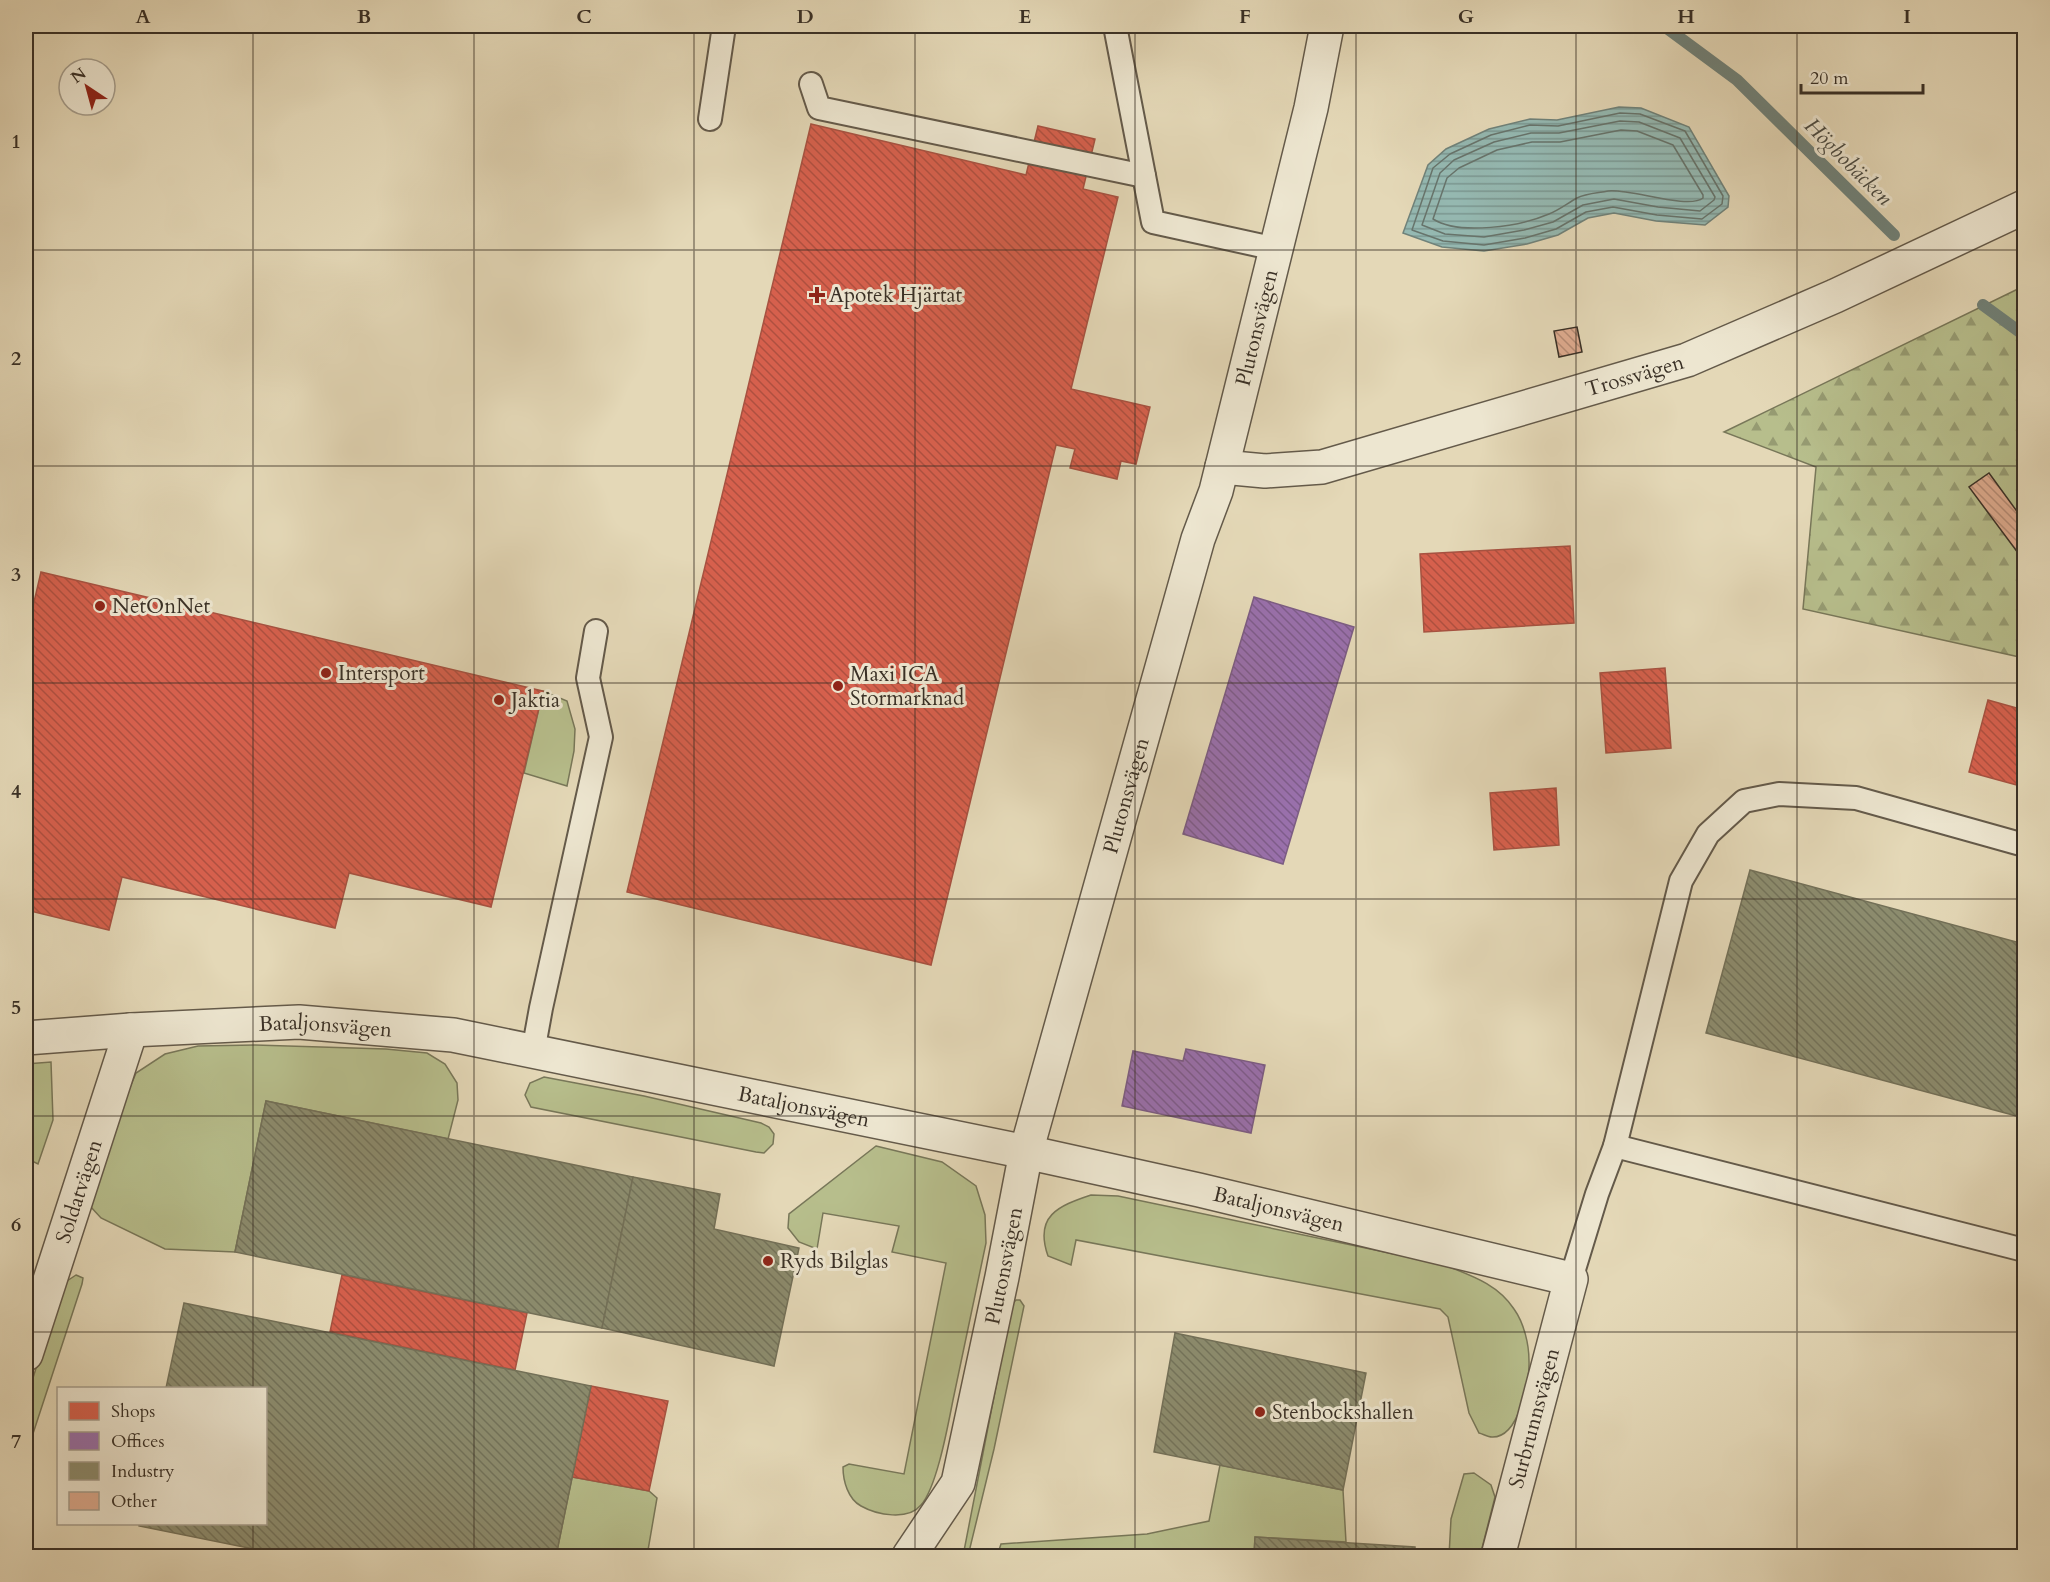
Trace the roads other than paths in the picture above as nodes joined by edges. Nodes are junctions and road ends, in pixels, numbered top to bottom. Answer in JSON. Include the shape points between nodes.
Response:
{"nodes":[{"id":1,"x":724,"y":26,"type":"edge"},
{"id":2,"x":1115,"y":26,"type":"edge"},
{"id":3,"x":1327,"y":26,"type":"edge"},
{"id":4,"x":811,"y":84,"type":"dead end"},
{"id":5,"x":710,"y":120,"type":"dead end"},
{"id":6,"x":1144,"y":176,"type":"junction"},
{"id":7,"x":2025,"y":207,"type":"edge"},
{"id":8,"x":1276,"y":249,"type":"junction"},
{"id":9,"x":1222,"y":467,"type":"junction"},
{"id":10,"x":596,"y":631,"type":"dead end"},
{"id":11,"x":2025,"y":845,"type":"edge"},
{"id":12,"x":131,"y":1030,"type":"junction"},
{"id":13,"x":26,"y":1038,"type":"edge"},
{"id":14,"x":533,"y":1052,"type":"junction"},
{"id":15,"x":1615,"y":1146,"type":"junction"},
{"id":16,"x":1026,"y":1152,"type":"junction"},
{"id":17,"x":2025,"y":1250,"type":"edge"},
{"id":18,"x":1571,"y":1279,"type":"junction"},
{"id":19,"x":26,"y":1354,"type":"edge"},
{"id":20,"x":909,"y":1557,"type":"edge"},
{"id":21,"x":1498,"y":1557,"type":"edge"}],
"edges":[{"from":1,"to":5,"type":"lane"},
{"from":2,"to":6,"type":"lane"},
{"from":3,"to":8,"type":"street","name":"Plutonsvägen"},
{"from":4,"to":6,"type":"lane","via":[[819,108]]},
{"from":6,"to":8,"type":"lane","via":[[1153,222]]},
{"from":7,"to":9,"type":"street","name":"Trossvägen","via":[[1687,360],[1322,467],[1266,471]]},
{"from":8,"to":9,"type":"street","name":"Plutonsvägen"},
{"from":9,"to":16,"type":"street","name":"Plutonsvägen","via":[[1198,539]]},
{"from":10,"to":14,"type":"lane","via":[[588,678],[601,737]]},
{"from":11,"to":15,"type":"lane","via":[[1856,798],[1779,794],[1744,801],[1708,834],[1681,881]]},
{"from":12,"to":13,"type":"street","name":"Bataljonsvägen"},
{"from":12,"to":14,"type":"street","name":"Bataljonsvägen","via":[[299,1022],[453,1035]]},
{"from":12,"to":19,"type":"street","name":"Soldatvägen"},
{"from":14,"to":16,"type":"street","name":"Bataljonsvägen"},
{"from":15,"to":17,"type":"lane"},
{"from":15,"to":18,"type":"lane"},
{"from":16,"to":18,"type":"street","name":"Bataljonsvägen"},
{"from":16,"to":20,"type":"street","name":"Plutonsvägen","via":[[958,1483]]},
{"from":18,"to":21,"type":"street","name":"Surbrunnsvägen"}]}
